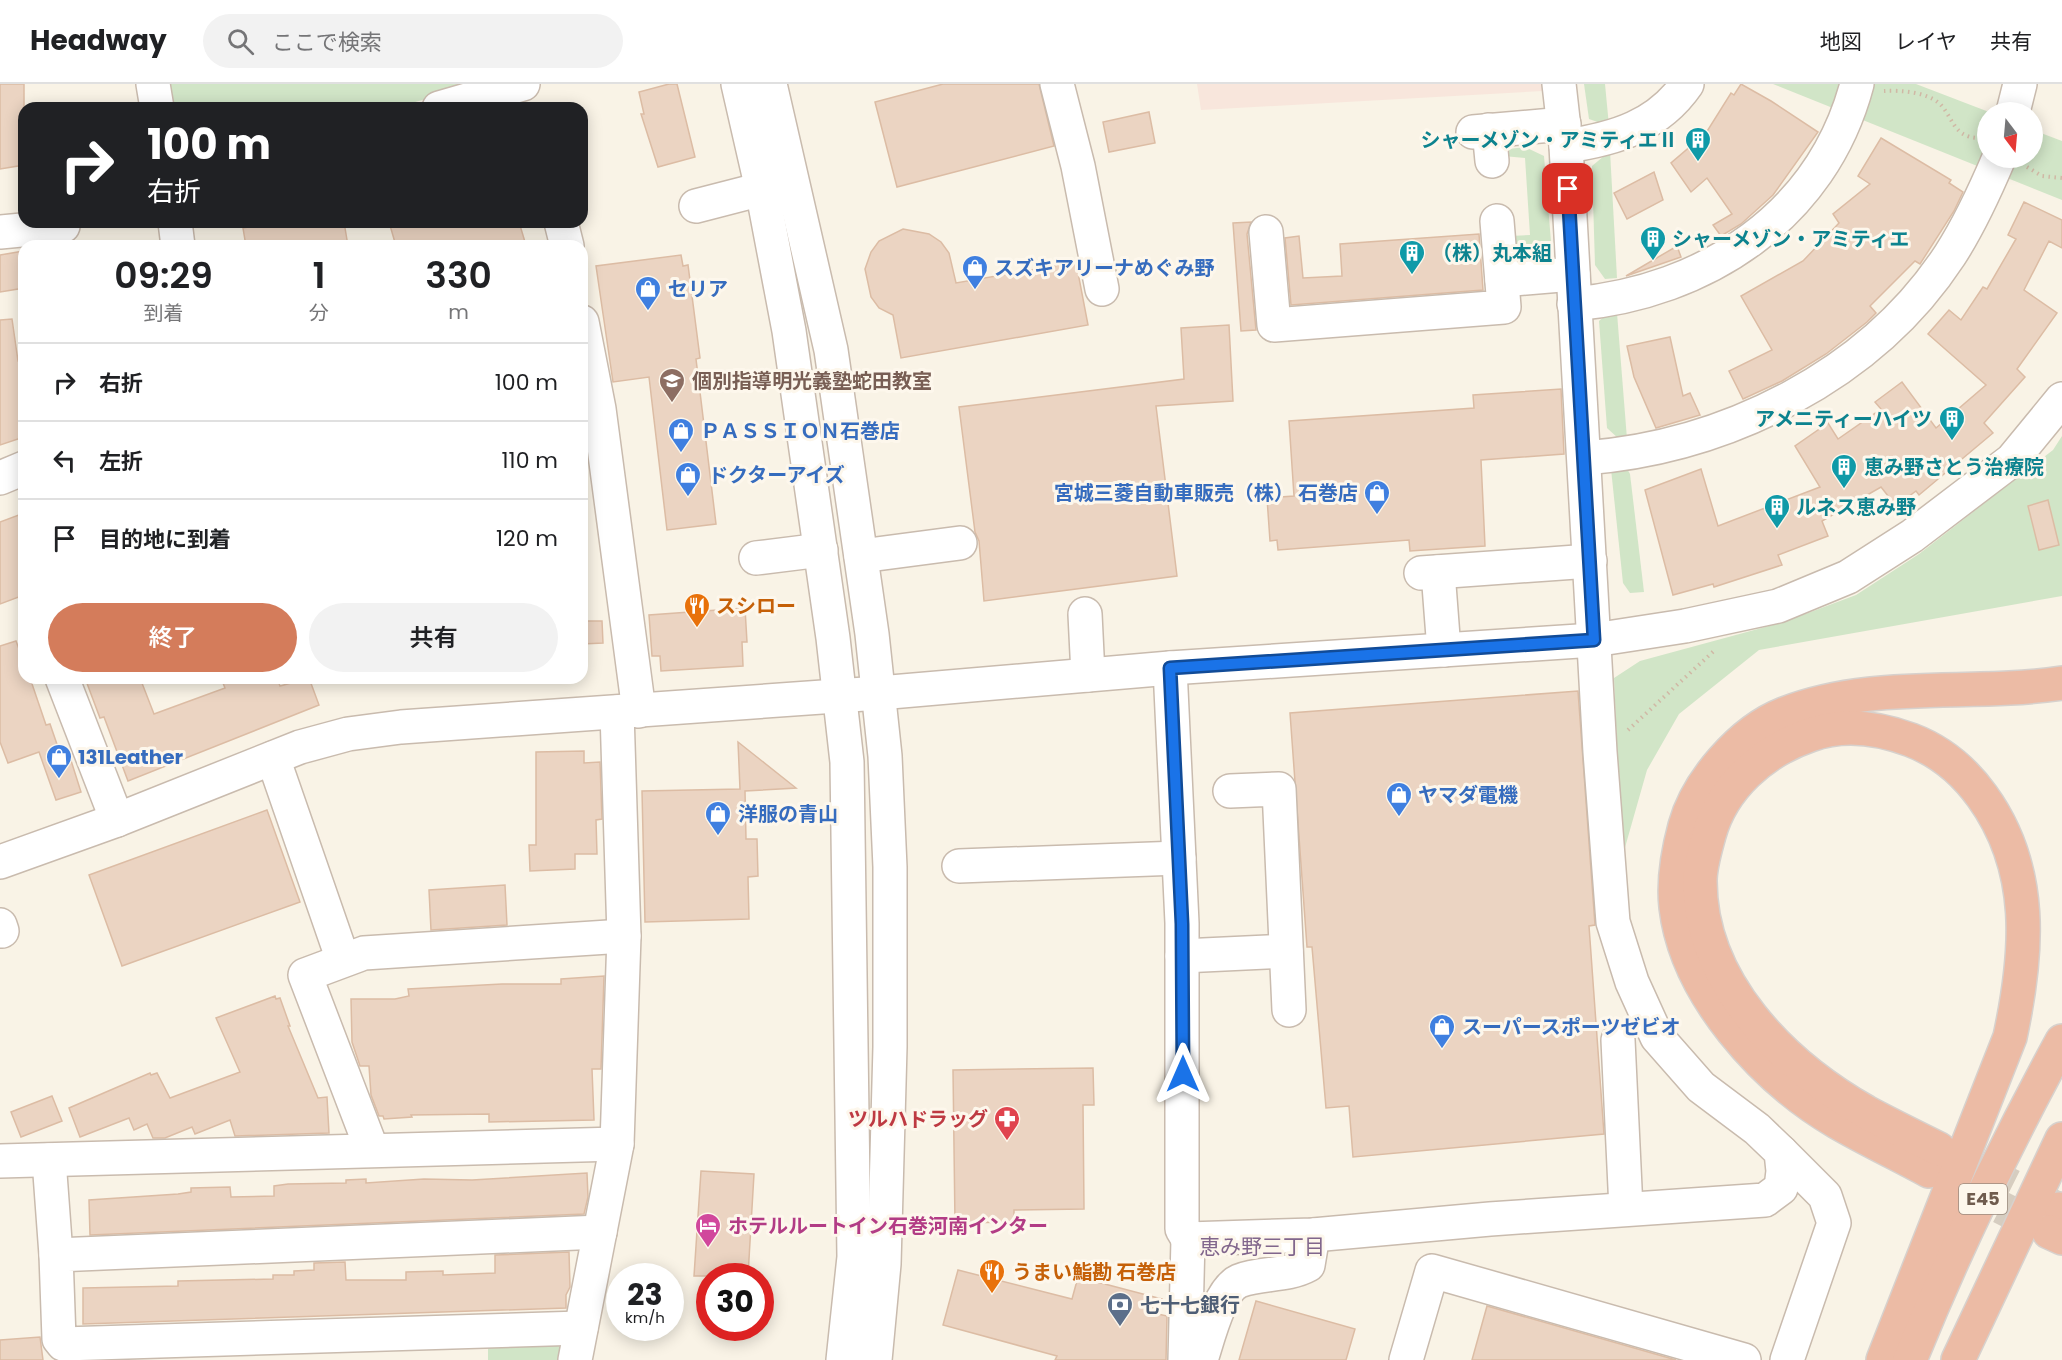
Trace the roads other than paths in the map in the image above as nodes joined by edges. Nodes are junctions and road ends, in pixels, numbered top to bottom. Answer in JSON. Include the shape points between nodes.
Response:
{"nodes":[{"id":1,"x":153,"y":84,"type":"edge"},
{"id":2,"x":525,"y":84,"type":"edge"},
{"id":3,"x":738,"y":84,"type":"edge"},
{"id":4,"x":770,"y":84,"type":"edge"},
{"id":5,"x":1057,"y":84,"type":"edge"},
{"id":6,"x":1559,"y":84,"type":"edge"},
{"id":7,"x":1687,"y":84,"type":"edge"},
{"id":8,"x":2020,"y":84,"type":"edge"},
{"id":9,"x":1857,"y":86,"type":"edge"},
{"id":10,"x":156,"y":102,"type":"edge"},
{"id":11,"x":460,"y":102,"type":"edge"},
{"id":12,"x":531,"y":102,"type":"edge"},
{"id":13,"x":2016,"y":102,"type":"edge"},
{"id":14,"x":1565,"y":135,"type":"junction"},
{"id":15,"x":1485,"y":141,"type":"dead end"},
{"id":16,"x":2004,"y":168,"type":"edge"},
{"id":17,"x":762,"y":189,"type":"junction"},
{"id":18,"x":696,"y":206,"type":"dead end"},
{"id":19,"x":1497,"y":221,"type":"dead end"},
{"id":20,"x":42,"y":228,"type":"edge"},
{"id":21,"x":0,"y":232,"type":"edge"},
{"id":22,"x":1266,"y":232,"type":"dead end"},
{"id":23,"x":1502,"y":280,"type":"junction"},
{"id":24,"x":1102,"y":289,"type":"dead end"},
{"id":25,"x":1573,"y":289,"type":"junction"},
{"id":26,"x":588,"y":390,"type":"edge"},
{"id":27,"x":2062,"y":399,"type":"edge"},
{"id":28,"x":590,"y":413,"type":"edge"},
{"id":29,"x":1585,"y":458,"type":"junction"},
{"id":30,"x":18,"y":470,"type":"edge"},
{"id":31,"x":0,"y":478,"type":"edge"},
{"id":32,"x":960,"y":543,"type":"dead end"},
{"id":33,"x":821,"y":550,"type":"junction"},
{"id":34,"x":861,"y":556,"type":"junction"},
{"id":35,"x":756,"y":558,"type":"dead end"},
{"id":36,"x":1590,"y":561,"type":"junction"},
{"id":37,"x":1085,"y":614,"type":"dead end"},
{"id":38,"x":1594,"y":640,"type":"junction"},
{"id":39,"x":1443,"y":650,"type":"junction"},
{"id":40,"x":1170,"y":668,"type":"junction"},
{"id":41,"x":1089,"y":675,"type":"junction"},
{"id":42,"x":2062,"y":683,"type":"edge"},
{"id":43,"x":64,"y":684,"type":"edge"},
{"id":44,"x":879,"y":693,"type":"junction"},
{"id":45,"x":838,"y":696,"type":"junction"},
{"id":46,"x":628,"y":712,"type":"junction"},
{"id":47,"x":273,"y":758,"type":"junction"},
{"id":48,"x":1230,"y":791,"type":"dead end"},
{"id":49,"x":117,"y":820,"type":"junction"},
{"id":50,"x":1179,"y":858,"type":"junction"},
{"id":51,"x":0,"y":862,"type":"edge"},
{"id":52,"x":959,"y":866,"type":"dead end"},
{"id":53,"x":624,"y":936,"type":"junction"},
{"id":54,"x":1286,"y":951,"type":"junction"},
{"id":55,"x":1182,"y":956,"type":"junction"},
{"id":56,"x":343,"y":960,"type":"junction"},
{"id":57,"x":1289,"y":1010,"type":"dead end"},
{"id":58,"x":1618,"y":1040,"type":"dead end"},
{"id":59,"x":2062,"y":1041,"type":"edge"},
{"id":60,"x":2062,"y":1139,"type":"edge"},
{"id":61,"x":617,"y":1144,"type":"junction"},
{"id":62,"x":372,"y":1150,"type":"junction"},
{"id":63,"x":1781,"y":1152,"type":"junction"},
{"id":64,"x":49,"y":1160,"type":"junction"},
{"id":65,"x":0,"y":1161,"type":"edge"},
{"id":66,"x":1626,"y":1209,"type":"junction"},
{"id":67,"x":600,"y":1232,"type":"junction"},
{"id":68,"x":1313,"y":1235,"type":"junction"},
{"id":69,"x":1188,"y":1239,"type":"junction"},
{"id":70,"x":56,"y":1255,"type":"junction"},
{"id":71,"x":581,"y":1328,"type":"junction"},
{"id":72,"x":575,"y":1360,"type":"edge"},
{"id":73,"x":843,"y":1360,"type":"edge"},
{"id":74,"x":875,"y":1360,"type":"edge"},
{"id":75,"x":1185,"y":1360,"type":"edge"},
{"id":76,"x":1201,"y":1360,"type":"edge"},
{"id":77,"x":1406,"y":1360,"type":"edge"},
{"id":78,"x":1744,"y":1360,"type":"edge"},
{"id":79,"x":1787,"y":1360,"type":"edge"},
{"id":80,"x":1883,"y":1360,"type":"edge"},
{"id":81,"x":1910,"y":1360,"type":"edge"},
{"id":82,"x":1958,"y":1360,"type":"edge"}],
"edges":[{"from":1,"to":10,"type":"street"},
{"from":2,"to":11,"type":"street"},
{"from":2,"to":12,"type":"street"},
{"from":3,"to":17,"type":"street"},
{"from":4,"to":34,"type":"street","via":[[831,350]]},
{"from":5,"to":24,"type":"street"},
{"from":6,"to":14,"type":"street"},
{"from":7,"to":14,"type":"street","via":[[1672,102],[1641,126],[1607,139]]},
{"from":8,"to":13,"type":"street"},
{"from":9,"to":25,"type":"street","via":[[1817,172],[1796,202],[1751,241],[1700,270],[1640,294]]},
{"from":14,"to":15,"type":"street"},
{"from":14,"to":25,"type":"street"},
{"from":16,"to":29,"type":"street","via":[[1949,256],[1903,312],[1849,359],[1795,396],[1733,424],[1692,439]]},
{"from":17,"to":18,"type":"street"},
{"from":17,"to":33,"type":"street","via":[[789,331]]},
{"from":19,"to":23,"type":"street"},
{"from":20,"to":21,"type":"street"},
{"from":22,"to":23,"type":"street","via":[[1274,325],[1504,307]]},
{"from":23,"to":25,"type":"street"},
{"from":25,"to":29,"type":"street"},
{"from":26,"to":28,"type":"street"},
{"from":27,"to":38,"type":"street","via":[[2012,460],[1912,536],[1848,577],[1778,606]]},
{"from":28,"to":46,"type":"street"},
{"from":29,"to":36,"type":"street"},
{"from":30,"to":31,"type":"street"},
{"from":32,"to":34,"type":"street"},
{"from":33,"to":35,"type":"street"},
{"from":33,"to":45,"type":"street"},
{"from":34,"to":44,"type":"street"},
{"from":36,"to":38,"type":"street"},
{"from":36,"to":39,"type":"street","via":[[1430,573]]},
{"from":37,"to":41,"type":"street"},
{"from":38,"to":39,"type":"street"},
{"from":38,"to":63,"type":"street","via":[[1613,922],[1632,982],[1657,1037],[1701,1087]]},
{"from":39,"to":40,"type":"street"},
{"from":40,"to":41,"type":"street"},
{"from":40,"to":50,"type":"street"},
{"from":41,"to":44,"type":"street"},
{"from":42,"to":80,"type":"highway","via":[[1899,691],[1817,704],[1782,715],[1725,756],[1704,784],[1688,815],[1679,845],[1676,907],[1683,938],[1712,1002],[1734,1032],[1768,1070],[1835,1121],[1934,1160],[1790,1057],[1737,1000],[1707,934],[1700,879],[1713,820],[1729,792],[1755,765],[1781,747],[1812,734],[1866,728],[1924,745],[1950,761],[1974,784],[2007,838],[2025,916],[2019,994],[2010,1037]]},
{"from":43,"to":49,"type":"street"},
{"from":44,"to":45,"type":"street"},
{"from":44,"to":74,"type":"street","via":[[890,867],[890,1047],[884,1264]]},
{"from":45,"to":46,"type":"street"},
{"from":45,"to":73,"type":"street","via":[[847,762],[854,1257]]},
{"from":46,"to":47,"type":"street","via":[[401,727],[348,734]]},
{"from":46,"to":53,"type":"street"},
{"from":47,"to":49,"type":"street"},
{"from":47,"to":56,"type":"street"},
{"from":48,"to":54,"type":"street","via":[[1279,789]]},
{"from":49,"to":51,"type":"street"},
{"from":50,"to":52,"type":"street"},
{"from":50,"to":55,"type":"street"},
{"from":53,"to":56,"type":"street","via":[[364,953]]},
{"from":53,"to":61,"type":"street"},
{"from":54,"to":55,"type":"street"},
{"from":54,"to":57,"type":"street"},
{"from":55,"to":69,"type":"street","via":[[1182,1229]]},
{"from":56,"to":62,"type":"street","via":[[305,975]]},
{"from":58,"to":66,"type":"street"},
{"from":59,"to":81,"type":"highway","number":"E45","via":[[2032,1095]]},
{"from":60,"to":82,"type":"highway","number":"E45"},
{"from":61,"to":62,"type":"street"},
{"from":61,"to":67,"type":"street"},
{"from":62,"to":64,"type":"street"},
{"from":63,"to":66,"type":"street","via":[[1781,1188],[1765,1200]]},
{"from":63,"to":79,"type":"street","via":[[1825,1196],[1834,1223]]},
{"from":64,"to":65,"type":"street"},
{"from":64,"to":70,"type":"street"},
{"from":66,"to":68,"type":"street"},
{"from":67,"to":70,"type":"street"},
{"from":67,"to":71,"type":"street"},
{"from":68,"to":69,"type":"street"},
{"from":68,"to":76,"type":"street","via":[[1308,1265],[1294,1273],[1239,1281],[1226,1291]]},
{"from":69,"to":75,"type":"street"},
{"from":70,"to":71,"type":"street","via":[[59,1339],[63,1344]]},
{"from":71,"to":72,"type":"street"},
{"from":77,"to":78,"type":"street","via":[[1432,1271]]}]}
